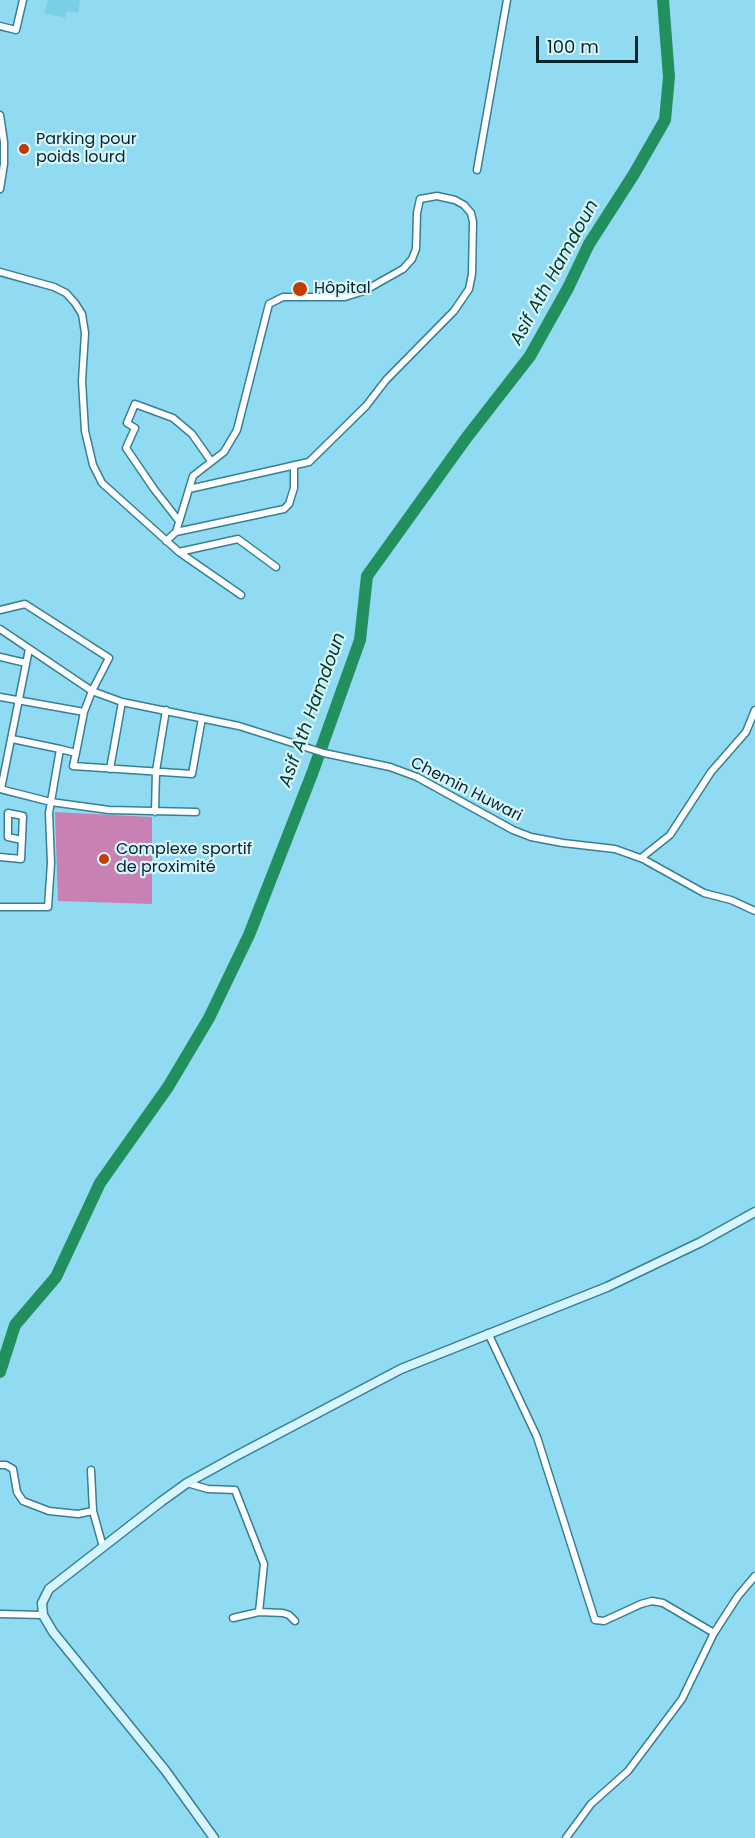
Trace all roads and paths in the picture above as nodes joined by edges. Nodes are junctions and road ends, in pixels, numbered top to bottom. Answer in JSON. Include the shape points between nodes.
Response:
{"nodes":[{"id":1,"x":23,"y":0,"type":"edge"},
{"id":2,"x":507,"y":0,"type":"edge"},
{"id":3,"x":0,"y":26,"type":"edge"},
{"id":4,"x":0,"y":115,"type":"edge"},
{"id":5,"x":477,"y":170,"type":"dead end"},
{"id":6,"x":0,"y":189,"type":"edge"},
{"id":7,"x":0,"y":272,"type":"edge"},
{"id":8,"x":211,"y":461,"type":"junction"},
{"id":9,"x":294,"y":465,"type":"junction"},
{"id":10,"x":189,"y":489,"type":"junction"},
{"id":11,"x":179,"y":521,"type":"junction"},
{"id":12,"x":176,"y":532,"type":"junction"},
{"id":13,"x":166,"y":541,"type":"junction"},
{"id":14,"x":180,"y":552,"type":"junction"},
{"id":15,"x":276,"y":567,"type":"dead end"},
{"id":16,"x":242,"y":595,"type":"dead end"},
{"id":17,"x":0,"y":610,"type":"edge"},
{"id":18,"x":0,"y":629,"type":"edge"},
{"id":19,"x":29,"y":649,"type":"junction"},
{"id":20,"x":0,"y":657,"type":"edge"},
{"id":21,"x":26,"y":663,"type":"junction"},
{"id":22,"x":92,"y":691,"type":"junction"},
{"id":23,"x":0,"y":696,"type":"edge"},
{"id":24,"x":19,"y":700,"type":"junction"},
{"id":25,"x":122,"y":702,"type":"junction"},
{"id":26,"x":755,"y":710,"type":"edge"},
{"id":27,"x":166,"y":711,"type":"junction"},
{"id":28,"x":84,"y":712,"type":"junction"},
{"id":29,"x":202,"y":718,"type":"junction"},
{"id":30,"x":12,"y":739,"type":"junction"},
{"id":31,"x":60,"y":749,"type":"junction"},
{"id":32,"x":76,"y":753,"type":"junction"},
{"id":33,"x":110,"y":769,"type":"junction"},
{"id":34,"x":156,"y":771,"type":"junction"},
{"id":35,"x":0,"y":789,"type":"edge"},
{"id":36,"x":51,"y":802,"type":"junction"},
{"id":37,"x":155,"y":812,"type":"junction"},
{"id":38,"x":196,"y":812,"type":"dead end"},
{"id":39,"x":22,"y":840,"type":"junction"},
{"id":40,"x":0,"y":858,"type":"edge"},
{"id":41,"x":641,"y":858,"type":"junction"},
{"id":42,"x":0,"y":907,"type":"edge"},
{"id":43,"x":755,"y":911,"type":"edge"},
{"id":44,"x":755,"y":1212,"type":"edge"},
{"id":45,"x":488,"y":1333,"type":"junction"},
{"id":46,"x":0,"y":1465,"type":"edge"},
{"id":47,"x":91,"y":1470,"type":"dead end"},
{"id":48,"x":187,"y":1483,"type":"junction"},
{"id":49,"x":93,"y":1511,"type":"junction"},
{"id":50,"x":102,"y":1547,"type":"junction"},
{"id":51,"x":755,"y":1576,"type":"edge"},
{"id":52,"x":259,"y":1611,"type":"junction"},
{"id":53,"x":0,"y":1614,"type":"edge"},
{"id":54,"x":43,"y":1615,"type":"junction"},
{"id":55,"x":233,"y":1618,"type":"dead end"},
{"id":56,"x":295,"y":1621,"type":"dead end"},
{"id":57,"x":714,"y":1633,"type":"junction"},
{"id":58,"x":214,"y":1838,"type":"edge"},
{"id":59,"x":566,"y":1838,"type":"edge"}],
"edges":[{"from":1,"to":3,"type":"street","via":[[16,30]]},
{"from":2,"to":5,"type":"street"},
{"from":4,"to":6,"type":"street","via":[[4,141]]},
{"from":7,"to":13,"type":"street","via":[[66,293],[82,314],[83,404],[93,465],[102,483]]},
{"from":8,"to":9,"type":"street","via":[[224,452],[237,430],[269,304],[283,297],[345,297],[364,291],[403,269],[412,259],[420,200],[437,196],[455,200],[471,213],[473,222],[469,289],[454,311],[358,414],[309,462]]},
{"from":8,"to":10,"type":"street","via":[[193,476]]},
{"from":8,"to":11,"type":"street","via":[[192,434],[173,418],[135,404],[127,423],[135,428],[126,448]]},
{"from":9,"to":10,"type":"street"},
{"from":9,"to":12,"type":"street","via":[[294,488],[284,509]]},
{"from":10,"to":11,"type":"street"},
{"from":11,"to":12,"type":"street"},
{"from":12,"to":13,"type":"street"},
{"from":13,"to":14,"type":"street"},
{"from":14,"to":15,"type":"street","via":[[238,538]]},
{"from":14,"to":16,"type":"street"},
{"from":17,"to":22,"type":"street","via":[[25,604],[109,658]]},
{"from":18,"to":19,"type":"street","name":"Chemin Huwari"},
{"from":19,"to":21,"type":"street"},
{"from":19,"to":22,"type":"street","name":"Chemin Huwari"},
{"from":20,"to":21,"type":"street"},
{"from":21,"to":24,"type":"street"},
{"from":22,"to":25,"type":"street","name":"Chemin Huwari"},
{"from":22,"to":28,"type":"street"},
{"from":23,"to":24,"type":"street"},
{"from":24,"to":28,"type":"street"},
{"from":24,"to":30,"type":"street"},
{"from":25,"to":27,"type":"street","name":"Chemin Huwari"},
{"from":25,"to":33,"type":"street"},
{"from":26,"to":41,"type":"street","via":[[746,732],[711,772],[670,835]]},
{"from":27,"to":29,"type":"street","name":"Chemin Huwari"},
{"from":27,"to":34,"type":"street"},
{"from":28,"to":32,"type":"street"},
{"from":29,"to":34,"type":"street","via":[[192,774]]},
{"from":29,"to":41,"type":"street","name":"Chemin Huwari","via":[[399,770],[531,837],[615,849]]},
{"from":30,"to":31,"type":"street"},
{"from":30,"to":35,"type":"street"},
{"from":31,"to":32,"type":"street"},
{"from":31,"to":36,"type":"street"},
{"from":32,"to":33,"type":"street","via":[[73,766]]},
{"from":33,"to":34,"type":"street"},
{"from":34,"to":37,"type":"street"},
{"from":35,"to":36,"type":"street"},
{"from":36,"to":37,"type":"street"},
{"from":36,"to":42,"type":"street","via":[[48,907]]},
{"from":37,"to":38,"type":"street"},
{"from":39,"to":39,"type":"street","via":[[8,837],[8,813],[24,816]]},
{"from":39,"to":40,"type":"street","via":[[21,859]]},
{"from":41,"to":43,"type":"street","name":"Chemin Huwari","via":[[704,893]]},
{"from":44,"to":45,"type":"street","via":[[607,1287]]},
{"from":45,"to":48,"type":"street","via":[[401,1369]]},
{"from":45,"to":57,"type":"street","via":[[537,1437],[595,1620],[604,1622],[652,1601],[663,1603]]},
{"from":46,"to":49,"type":"street","via":[[13,1469],[16,1492],[23,1501],[49,1511]]},
{"from":47,"to":49,"type":"street"},
{"from":48,"to":50,"type":"street"},
{"from":48,"to":52,"type":"street","via":[[235,1490],[238,1495],[264,1564]]},
{"from":49,"to":50,"type":"street"},
{"from":50,"to":54,"type":"street","via":[[49,1589],[42,1603]]},
{"from":51,"to":57,"type":"street"},
{"from":52,"to":55,"type":"street"},
{"from":52,"to":56,"type":"street","via":[[283,1613]]},
{"from":53,"to":54,"type":"street"},
{"from":54,"to":58,"type":"street"},
{"from":57,"to":59,"type":"street","via":[[682,1699],[628,1771],[591,1804]]}]}
